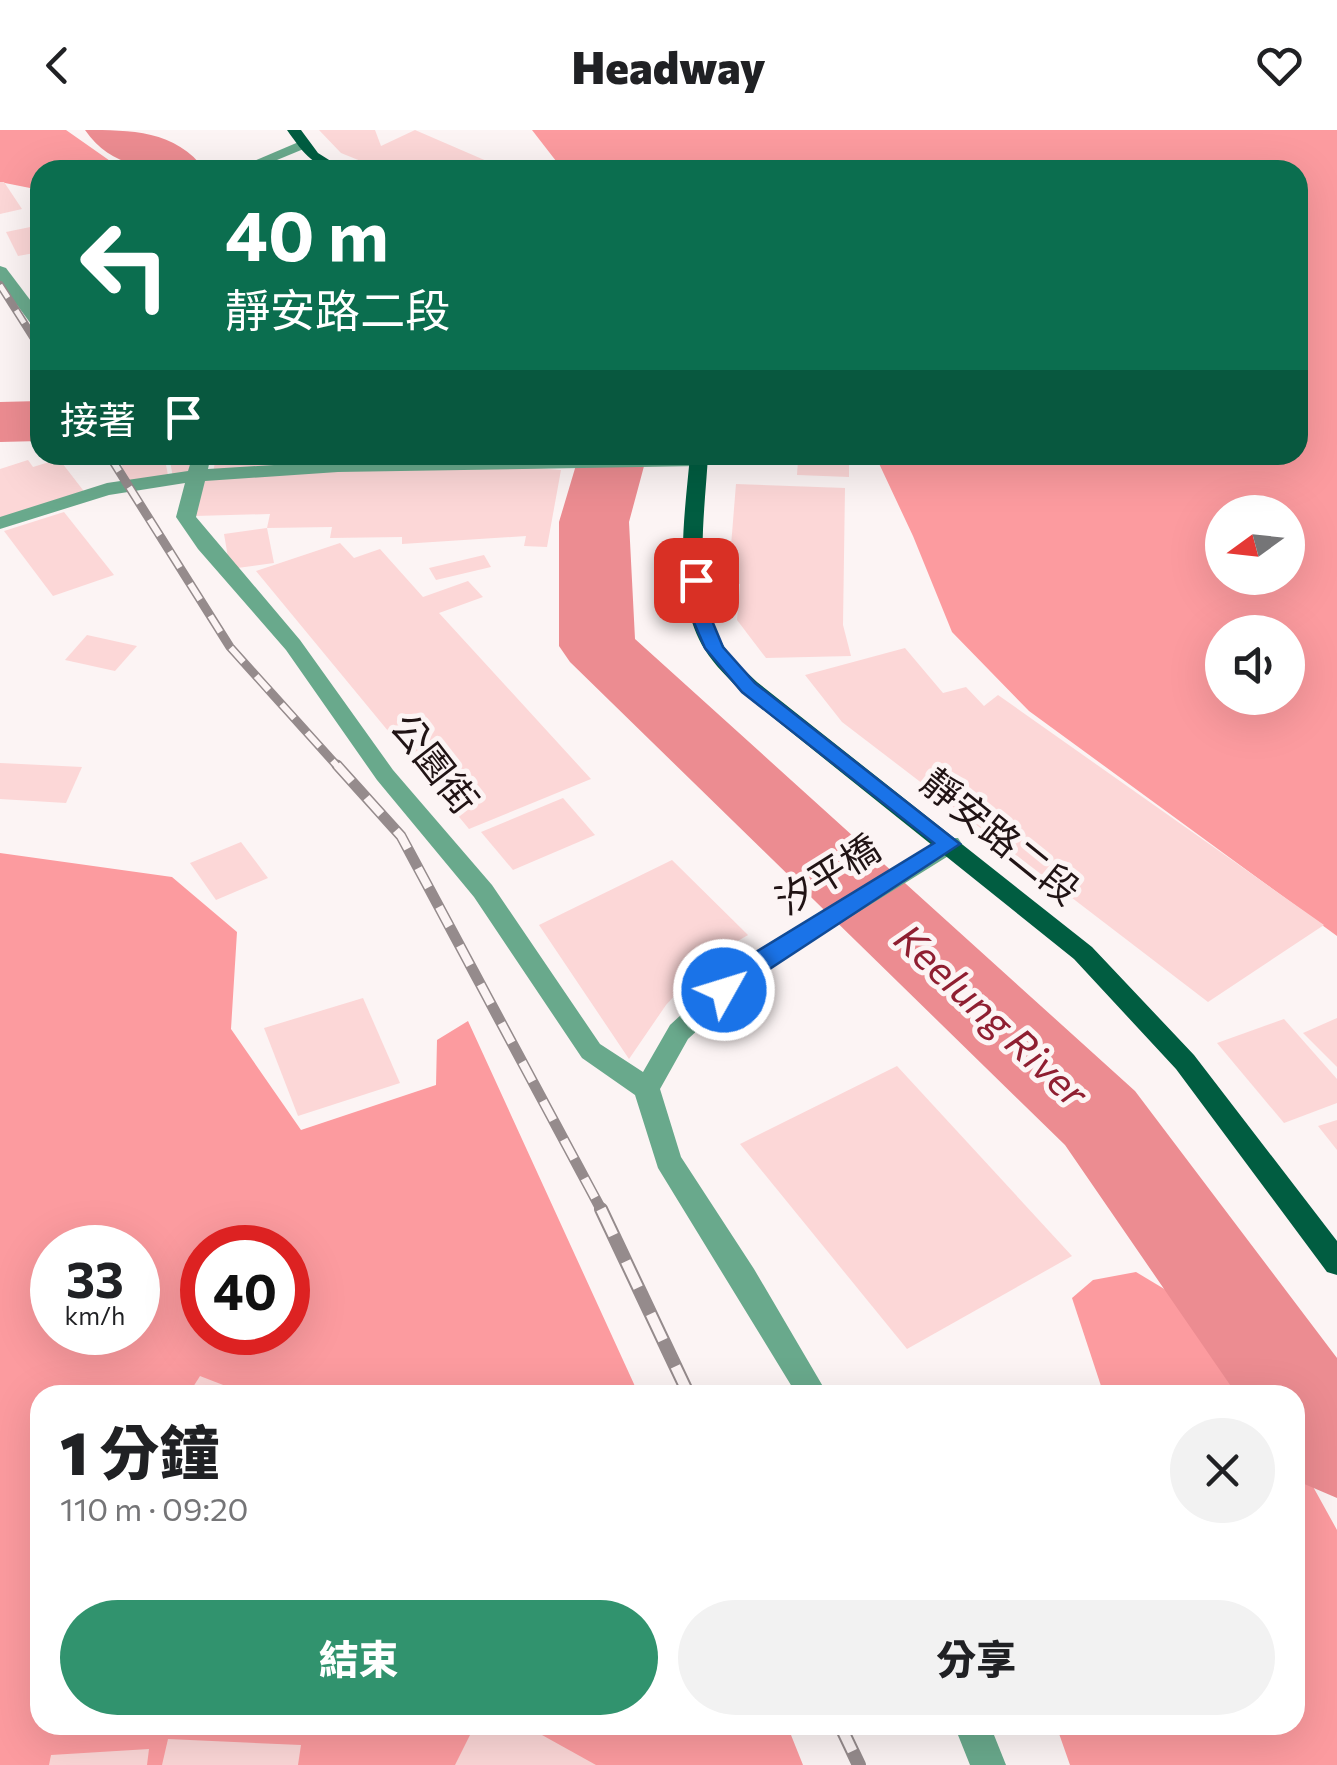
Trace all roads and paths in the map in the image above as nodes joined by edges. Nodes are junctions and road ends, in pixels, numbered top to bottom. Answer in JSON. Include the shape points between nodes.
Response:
{"nodes":[{"id":1,"x":297,"y":137,"type":"edge"},
{"id":2,"x":257,"y":160,"type":"edge"},
{"id":3,"x":326,"y":160,"type":"edge"},
{"id":4,"x":0,"y":271,"type":"edge"},
{"id":5,"x":30,"y":311,"type":"edge"},
{"id":6,"x":373,"y":465,"type":"edge"},
{"id":7,"x":699,"y":465,"type":"edge"},
{"id":8,"x":199,"y":466,"type":"edge"},
{"id":9,"x":0,"y":524,"type":"edge"},
{"id":10,"x":950,"y":844,"type":"junction"},
{"id":11,"x":647,"y":1090,"type":"junction"},
{"id":12,"x":1337,"y":1263,"type":"edge"},
{"id":13,"x":806,"y":1385,"type":"edge"},
{"id":14,"x":976,"y":1735,"type":"edge"},
{"id":15,"x":988,"y":1765,"type":"edge"}],
"edges":[{"from":1,"to":2,"type":"street"},
{"from":1,"to":3,"type":"main road"},
{"from":4,"to":5,"type":"street"},
{"from":6,"to":8,"type":"street"},
{"from":7,"to":10,"type":"main road","name":"靜安路二段","via":[[698,611],[714,648],[748,688]]},
{"from":8,"to":9,"type":"street"},
{"from":8,"to":11,"type":"street","name":"公園街","via":[[186,517],[205,545],[293,646],[386,776],[483,891],[592,1050]]},
{"from":10,"to":11,"type":"street","name":"汐平橋","via":[[746,969],[679,1032]]},
{"from":10,"to":12,"type":"main road","name":"靜安路二段","via":[[1083,953],[1160,1034]]},
{"from":11,"to":13,"type":"street","via":[[668,1160]]},
{"from":14,"to":15,"type":"street"}]}
